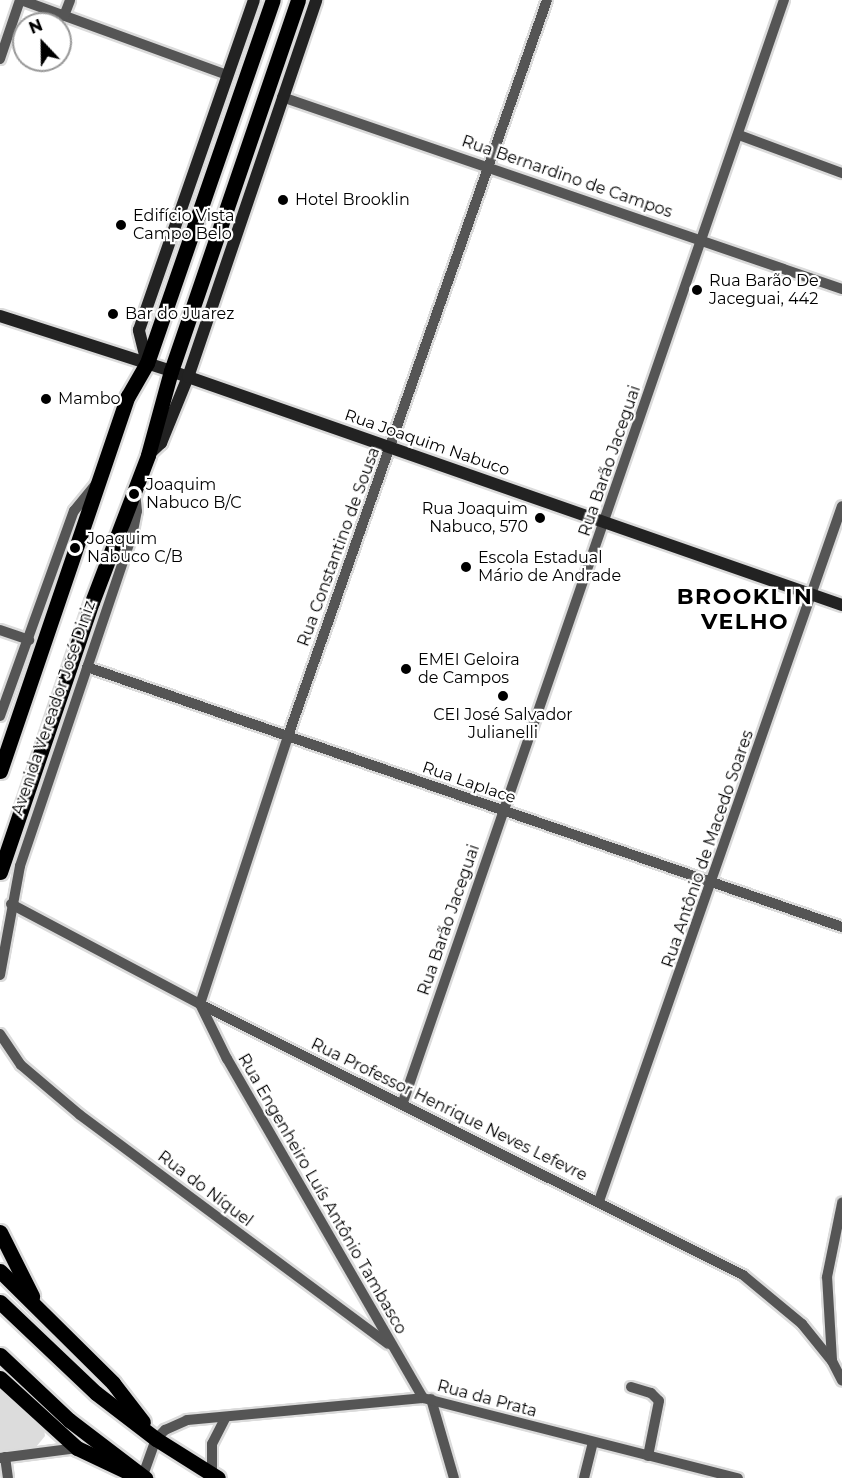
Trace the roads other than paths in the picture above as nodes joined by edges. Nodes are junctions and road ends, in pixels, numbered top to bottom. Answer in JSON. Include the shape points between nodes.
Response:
{"nodes":[{"id":1,"x":20,"y":0,"type":"edge"},
{"id":2,"x":254,"y":0,"type":"edge"},
{"id":3,"x":273,"y":0,"type":"edge"},
{"id":4,"x":298,"y":0,"type":"edge"},
{"id":5,"x":316,"y":0,"type":"edge"},
{"id":6,"x":547,"y":0,"type":"edge"},
{"id":7,"x":784,"y":0,"type":"edge"},
{"id":8,"x":53,"y":12,"type":"edge"},
{"id":9,"x":72,"y":19,"type":"edge"},
{"id":10,"x":0,"y":59,"type":"edge"},
{"id":11,"x":227,"y":75,"type":"junction"},
{"id":12,"x":282,"y":97,"type":"junction"},
{"id":13,"x":739,"y":135,"type":"junction"},
{"id":14,"x":492,"y":166,"type":"junction"},
{"id":15,"x":842,"y":173,"type":"edge"},
{"id":16,"x":704,"y":241,"type":"junction"},
{"id":17,"x":842,"y":289,"type":"edge"},
{"id":18,"x":0,"y":316,"type":"edge"},
{"id":19,"x":147,"y":363,"type":"junction"},
{"id":20,"x":171,"y":371,"type":"junction"},
{"id":21,"x":188,"y":377,"type":"junction"},
{"id":22,"x":390,"y":448,"type":"junction"},
{"id":23,"x":148,"y":455,"type":"junction"},
{"id":24,"x":98,"y":483,"type":"junction"},
{"id":25,"x":134,"y":490,"type":"junction"},
{"id":26,"x":842,"y":506,"type":"edge"},
{"id":27,"x":605,"y":522,"type":"junction"},
{"id":28,"x":811,"y":594,"type":"junction"},
{"id":29,"x":842,"y":605,"type":"edge"},
{"id":30,"x":0,"y":630,"type":"edge"},
{"id":31,"x":29,"y":640,"type":"junction"},
{"id":32,"x":87,"y":667,"type":"junction"},
{"id":33,"x":0,"y":716,"type":"edge"},
{"id":34,"x":288,"y":736,"type":"junction"},
{"id":35,"x":0,"y":771,"type":"edge"},
{"id":36,"x":502,"y":810,"type":"junction"},
{"id":37,"x":0,"y":872,"type":"edge"},
{"id":38,"x":713,"y":883,"type":"junction"},
{"id":39,"x":11,"y":904,"type":"junction"},
{"id":40,"x":842,"y":927,"type":"edge"},
{"id":41,"x":0,"y":975,"type":"edge"},
{"id":42,"x":200,"y":1004,"type":"junction"},
{"id":43,"x":0,"y":1034,"type":"edge"},
{"id":44,"x":403,"y":1102,"type":"junction"},
{"id":45,"x":599,"y":1201,"type":"junction"},
{"id":46,"x":841,"y":1207,"type":"edge"},
{"id":47,"x":0,"y":1232,"type":"edge"},
{"id":48,"x":0,"y":1271,"type":"edge"},
{"id":49,"x":0,"y":1302,"type":"edge"},
{"id":50,"x":39,"y":1310,"type":"junction"},
{"id":51,"x":393,"y":1347,"type":"junction"},
{"id":52,"x":0,"y":1355,"type":"edge"},
{"id":53,"x":832,"y":1361,"type":"junction"},
{"id":54,"x":0,"y":1378,"type":"edge"},
{"id":55,"x":842,"y":1381,"type":"edge"},
{"id":56,"x":631,"y":1387,"type":"dead end"},
{"id":57,"x":427,"y":1398,"type":"junction"},
{"id":58,"x":225,"y":1418,"type":"junction"},
{"id":59,"x":156,"y":1439,"type":"junction"},
{"id":60,"x":593,"y":1442,"type":"junction"},
{"id":61,"x":77,"y":1448,"type":"junction"},
{"id":62,"x":648,"y":1456,"type":"junction"},
{"id":63,"x":3,"y":1457,"type":"edge"},
{"id":64,"x":215,"y":1476,"type":"edge"},
{"id":65,"x":143,"y":1477,"type":"edge"},
{"id":66,"x":8,"y":1478,"type":"edge"},
{"id":67,"x":454,"y":1478,"type":"edge"},
{"id":68,"x":584,"y":1478,"type":"edge"},
{"id":69,"x":738,"y":1478,"type":"edge"}],
"edges":[{"from":1,"to":8,"type":"street"},
{"from":1,"to":10,"type":"street"},
{"from":2,"to":11,"type":"street"},
{"from":3,"to":19,"type":"main road","name":"Avenida Vereador José Diniz"},
{"from":4,"to":20,"type":"main road","name":"Avenida Vereador José Diniz"},
{"from":5,"to":12,"type":"street","name":"Avenida Vereador José Diniz"},
{"from":6,"to":14,"type":"street","name":"Rua Constantino de Sousa"},
{"from":7,"to":13,"type":"street","name":"Rua Barão Jaceguai"},
{"from":9,"to":11,"type":"street"},
{"from":11,"to":19,"type":"street","via":[[139,330]]},
{"from":12,"to":14,"type":"street","name":"Rua Bernardino de Campos"},
{"from":12,"to":21,"type":"street","name":"Avenida Vereador José Diniz"},
{"from":13,"to":15,"type":"street"},
{"from":13,"to":16,"type":"street","name":"Rua Barão Jaceguai"},
{"from":14,"to":16,"type":"street","name":"Rua Bernardino de Campos"},
{"from":14,"to":22,"type":"street","name":"Rua Constantino de Sousa"},
{"from":16,"to":17,"type":"street","name":"Rua Bernardino de Campos"},
{"from":16,"to":27,"type":"street","name":"Rua Barão Jaceguai"},
{"from":18,"to":19,"type":"street","name":"Rua Joaquim Nabuco"},
{"from":19,"to":20,"type":"street","name":"Rua Joaquim Nabuco"},
{"from":19,"to":24,"type":"main road","name":"Avenida Vereador José Diniz","via":[[128,396]]},
{"from":20,"to":21,"type":"street","name":"Rua Joaquim Nabuco"},
{"from":20,"to":23,"type":"main road","name":"Avenida Vereador José Diniz"},
{"from":21,"to":22,"type":"street","name":"Rua Joaquim Nabuco"},
{"from":21,"to":23,"type":"street","name":"Avenida Vereador José Diniz","via":[[161,443]]},
{"from":22,"to":27,"type":"street","name":"Rua Joaquim Nabuco"},
{"from":22,"to":34,"type":"street","name":"Rua Constantino de Sousa"},
{"from":23,"to":25,"type":"main road","name":"Avenida Vereador José Diniz"},
{"from":24,"to":31,"type":"street","name":"Avenida Vereador José Diniz","via":[[74,511]]},
{"from":24,"to":35,"type":"main road","name":"Avenida Vereador José Diniz"},
{"from":25,"to":32,"type":"street","name":"Avenida Vereador José Diniz","via":[[137,511],[132,536]]},
{"from":25,"to":37,"type":"main road","name":"Avenida Vereador José Diniz"},
{"from":26,"to":28,"type":"street","name":"Rua Antônio de Macedo Soares"},
{"from":27,"to":28,"type":"street","name":"Rua Joaquim Nabuco"},
{"from":27,"to":36,"type":"street","name":"Rua Barão Jaceguai"},
{"from":28,"to":29,"type":"street","name":"Rua Joaquim Nabuco"},
{"from":28,"to":38,"type":"street","name":"Rua Antônio de Macedo Soares"},
{"from":30,"to":31,"type":"street"},
{"from":31,"to":33,"type":"street","name":"Avenida Vereador José Diniz"},
{"from":32,"to":34,"type":"street","name":"Rua Laplace"},
{"from":32,"to":39,"type":"street","name":"Avenida Vereador José Diniz","via":[[20,866]]},
{"from":34,"to":36,"type":"street","name":"Rua Laplace"},
{"from":34,"to":42,"type":"street","name":"Rua Constantino de Sousa"},
{"from":36,"to":38,"type":"street","name":"Rua Laplace"},
{"from":36,"to":44,"type":"street","name":"Rua Barão Jaceguai"},
{"from":38,"to":40,"type":"street","name":"Rua Laplace"},
{"from":38,"to":45,"type":"street","name":"Rua Antônio de Macedo Soares"},
{"from":39,"to":41,"type":"street","name":"Avenida Vereador José Diniz"},
{"from":39,"to":42,"type":"street","name":"Rua Professor Henrique Neves Lefevre"},
{"from":42,"to":44,"type":"street","name":"Rua Professor Henrique Neves Lefevre"},
{"from":42,"to":51,"type":"street","name":"Rua Engenheiro Luís Antônio Tambasco","via":[[227,1059]]},
{"from":43,"to":51,"type":"street","name":"Rua do Níquel","via":[[21,1065],[80,1115]]},
{"from":44,"to":45,"type":"street","name":"Rua Professor Henrique Neves Lefevre"},
{"from":45,"to":53,"type":"street","name":"Rua Professor Henrique Neves Lefevre","via":[[743,1275],[802,1324]]},
{"from":46,"to":53,"type":"street","via":[[827,1277]]},
{"from":47,"to":50,"type":"main road"},
{"from":48,"to":50,"type":"main road"},
{"from":49,"to":59,"type":"main road","via":[[96,1393]]},
{"from":50,"to":59,"type":"main road","via":[[113,1383]]},
{"from":51,"to":57,"type":"street","name":"Rua Engenheiro Luís Antônio Tambasco"},
{"from":52,"to":65,"type":"main road","via":[[61,1413]]},
{"from":53,"to":55,"type":"street","name":"Rua Professor Henrique Neves Lefevre"},
{"from":54,"to":61,"type":"main road"},
{"from":56,"to":62,"type":"street","via":[[651,1393],[659,1401]]},
{"from":57,"to":58,"type":"street","name":"Rua da Prata"},
{"from":57,"to":60,"type":"street","name":"Rua da Prata"},
{"from":57,"to":67,"type":"street","name":"Rua Engenheiro Luís Antônio Tambasco"},
{"from":58,"to":59,"type":"street","name":"Rua da Prata","via":[[176,1424]]},
{"from":58,"to":64,"type":"street","via":[[212,1444]]},
{"from":59,"to":64,"type":"main road"},
{"from":59,"to":65,"type":"street"},
{"from":60,"to":62,"type":"street","name":"Rua da Prata"},
{"from":60,"to":68,"type":"street"},
{"from":61,"to":63,"type":"street"},
{"from":61,"to":65,"type":"main road","via":[[105,1464]]},
{"from":62,"to":69,"type":"street","name":"Rua da Prata"},
{"from":63,"to":66,"type":"street"}]}
